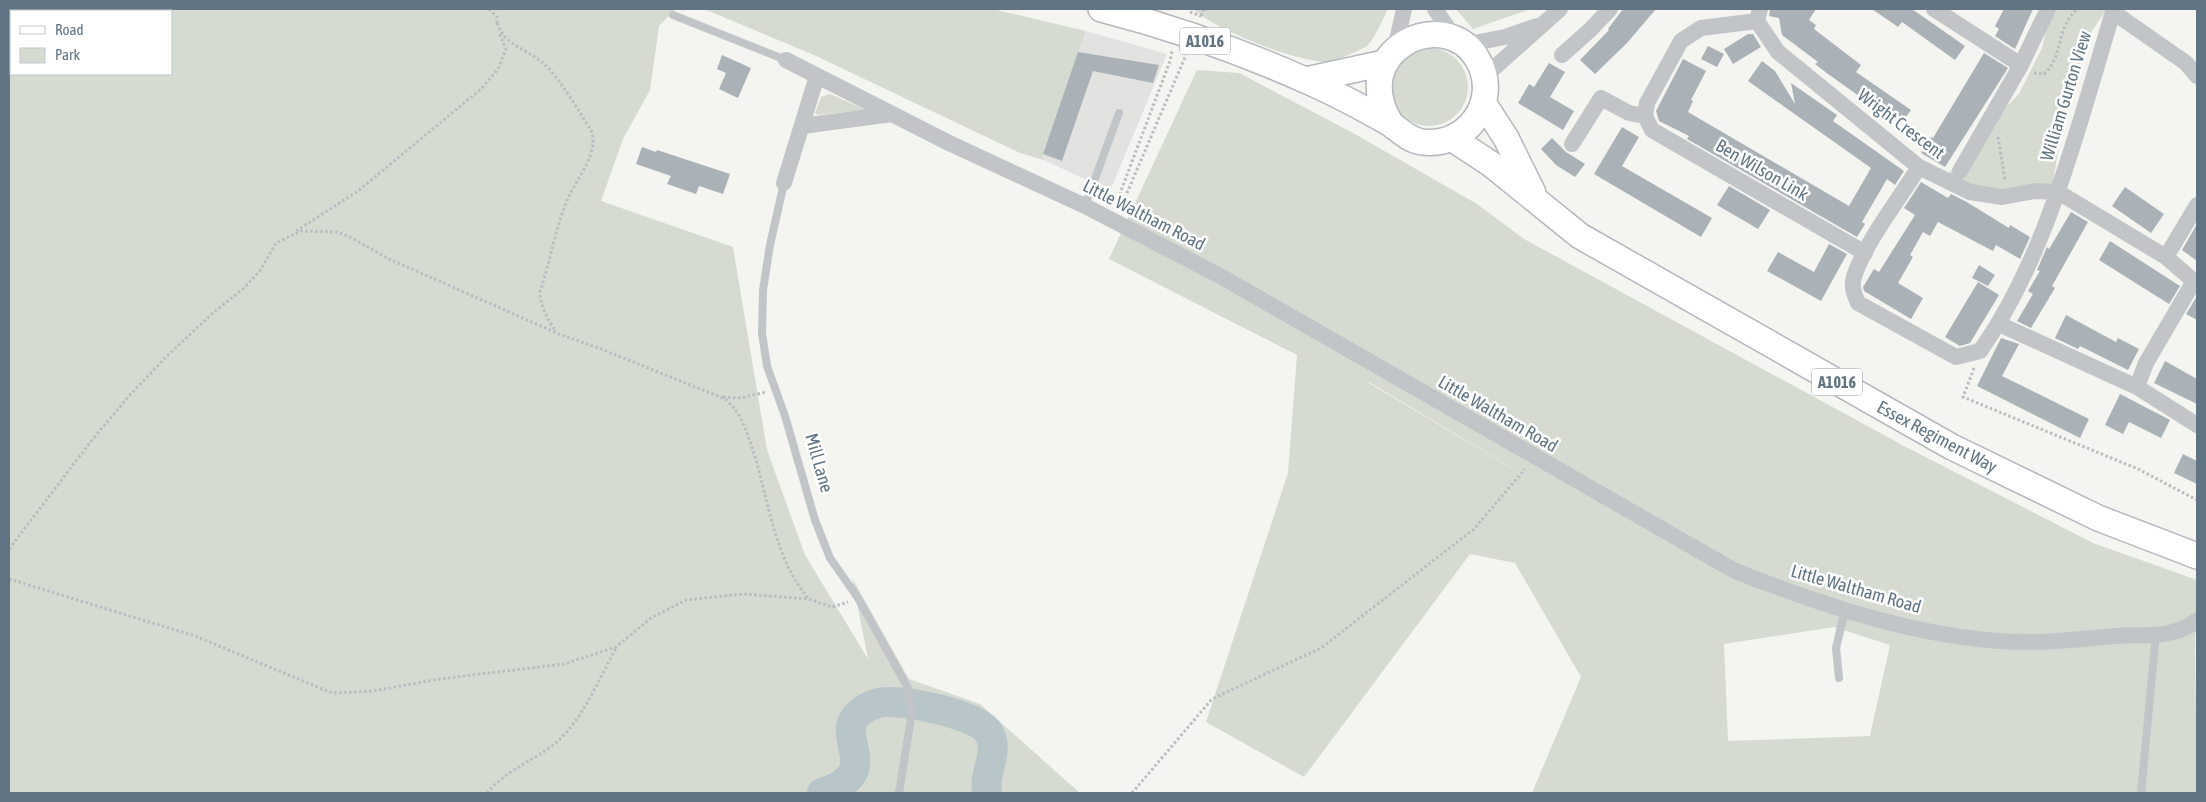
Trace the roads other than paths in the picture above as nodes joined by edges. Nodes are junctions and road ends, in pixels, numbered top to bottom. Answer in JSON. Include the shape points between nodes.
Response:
{"nodes":[{"id":1,"x":1101,"y":9,"type":"edge"},
{"id":2,"x":1404,"y":9,"type":"edge"},
{"id":3,"x":1435,"y":9,"type":"edge"},
{"id":4,"x":1560,"y":9,"type":"edge"},
{"id":5,"x":1610,"y":9,"type":"edge"},
{"id":6,"x":1934,"y":9,"type":"edge"},
{"id":7,"x":2048,"y":9,"type":"edge"},
{"id":8,"x":2114,"y":10,"type":"edge"},
{"id":9,"x":673,"y":15,"type":"dead end"},
{"id":10,"x":1758,"y":15,"type":"edge"},
{"id":11,"x":1543,"y":24,"type":"junction"},
{"id":12,"x":1460,"y":42,"type":"junction"},
{"id":13,"x":1562,"y":55,"type":"dead end"},
{"id":14,"x":1390,"y":56,"type":"junction"},
{"id":15,"x":786,"y":60,"type":"joint"},
{"id":16,"x":2021,"y":65,"type":"junction"},
{"id":17,"x":817,"y":76,"type":"junction"},
{"id":18,"x":1485,"y":76,"type":"junction"},
{"id":19,"x":2197,"y":76,"type":"edge"},
{"id":20,"x":1306,"y":80,"type":"junction"},
{"id":21,"x":1484,"y":104,"type":"junction"},
{"id":22,"x":1119,"y":113,"type":"dead end"},
{"id":23,"x":892,"y":114,"type":"junction"},
{"id":24,"x":1645,"y":116,"type":"junction"},
{"id":25,"x":1391,"y":124,"type":"junction"},
{"id":26,"x":802,"y":126,"type":"junction"},
{"id":27,"x":1453,"y":139,"type":"junction"},
{"id":28,"x":1572,"y":144,"type":"dead end"},
{"id":29,"x":1919,"y":167,"type":"junction"},
{"id":30,"x":1960,"y":171,"type":"dead end"},
{"id":31,"x":784,"y":183,"type":"joint"},
{"id":32,"x":2058,"y":192,"type":"junction"},
{"id":33,"x":1536,"y":200,"type":"junction"},
{"id":34,"x":2197,"y":205,"type":"edge"},
{"id":35,"x":1085,"y":206,"type":"junction"},
{"id":36,"x":1865,"y":253,"type":"junction"},
{"id":37,"x":2166,"y":257,"type":"junction"},
{"id":38,"x":2195,"y":283,"type":"edge"},
{"id":39,"x":1999,"y":324,"type":"junction"},
{"id":40,"x":2137,"y":386,"type":"junction"},
{"id":41,"x":2197,"y":425,"type":"edge"},
{"id":42,"x":2197,"y":556,"type":"edge"},
{"id":43,"x":1845,"y":610,"type":"junction"},
{"id":44,"x":2197,"y":620,"type":"edge"},
{"id":45,"x":2156,"y":634,"type":"junction"},
{"id":46,"x":1838,"y":678,"type":"dead end"},
{"id":47,"x":899,"y":793,"type":"edge"},
{"id":48,"x":2141,"y":793,"type":"edge"}],
"edges":[{"from":1,"to":20,"type":"main road","number":"A1016","via":[[1191,28]]},
{"from":2,"to":14,"type":"street"},
{"from":3,"to":12,"type":"street"},
{"from":4,"to":11,"type":"street"},
{"from":5,"to":13,"type":"street"},
{"from":6,"to":16,"type":"street"},
{"from":7,"to":16,"type":"street"},
{"from":8,"to":19,"type":"street","name":"William Gurton View","via":[[2186,63]]},
{"from":8,"to":32,"type":"street","name":"William Gurton View"},
{"from":9,"to":15,"type":"lane"},
{"from":10,"to":24,"type":"street","via":[[1701,28],[1681,41],[1647,103]]},
{"from":10,"to":29,"type":"street","name":"Wright Crescent","via":[[1778,52]]},
{"from":11,"to":12,"type":"street","via":[[1505,37]]},
{"from":11,"to":18,"type":"street"},
{"from":12,"to":14,"type":"main road","via":[[1435,34],[1414,38]]},
{"from":12,"to":18,"type":"main road","via":[[1477,59]]},
{"from":14,"to":20,"type":"main road"},
{"from":14,"to":25,"type":"main road","number":"A1016","via":[[1379,78],[1378,95]]},
{"from":15,"to":17,"type":"street","name":"Little Waltham Road"},
{"from":16,"to":30,"type":"street"},
{"from":17,"to":23,"type":"street","name":"Little Waltham Road"},
{"from":17,"to":26,"type":"street","name":"Mill Lane"},
{"from":18,"to":21,"type":"main road","number":"A1016"},
{"from":20,"to":25,"type":"main road","number":"A1016"},
{"from":21,"to":27,"type":"main road","number":"A1016","via":[[1473,125]]},
{"from":21,"to":33,"type":"main road","name":"Essex Regiment Way","number":"A1016","via":[[1506,138]]},
{"from":22,"to":35,"type":"lane"},
{"from":23,"to":26,"type":"street"},
{"from":23,"to":35,"type":"street","name":"Little Waltham Road"},
{"from":24,"to":28,"type":"street","via":[[1628,113],[1600,98]]},
{"from":24,"to":36,"type":"street","name":"Ben Wilson Link","via":[[1652,130]]},
{"from":25,"to":27,"type":"main road","number":"A1016","via":[[1420,142],[1437,143]]},
{"from":26,"to":31,"type":"street","name":"Mill Lane"},
{"from":27,"to":33,"type":"main road","name":"Essex Regiment Way","number":"A1016","via":[[1492,164]]},
{"from":29,"to":32,"type":"street","name":"Wright Crescent","via":[[1970,192],[2006,196],[2035,191]]},
{"from":29,"to":36,"type":"street"},
{"from":31,"to":47,"type":"lane","name":"Mill Lane","via":[[763,290],[762,334],[773,388],[830,558],[858,598],[908,688],[912,712]]},
{"from":32,"to":37,"type":"street","name":"Wright Crescent"},
{"from":32,"to":39,"type":"street","name":"William Gurton View"},
{"from":33,"to":42,"type":"main road","name":"Essex Regiment Way","number":"A1016","via":[[1580,236],[1952,447],[2098,518]]},
{"from":34,"to":37,"type":"street"},
{"from":35,"to":43,"type":"street","name":"Little Waltham Road","via":[[1222,277],[1735,571]]},
{"from":36,"to":39,"type":"street","name":"William Gurton View","via":[[1853,278],[1853,292],[1858,303],[1956,357],[1980,351]]},
{"from":37,"to":38,"type":"street","name":"Wright Crescent"},
{"from":38,"to":40,"type":"street","via":[[2146,363]]},
{"from":39,"to":40,"type":"street"},
{"from":40,"to":41,"type":"street"},
{"from":43,"to":45,"type":"street","name":"Little Waltham Road","via":[[1916,628],[2030,642]]},
{"from":43,"to":46,"type":"lane","via":[[1836,648]]},
{"from":44,"to":45,"type":"street","name":"Little Waltham Road","via":[[2175,633]]},
{"from":45,"to":48,"type":"lane"}]}
